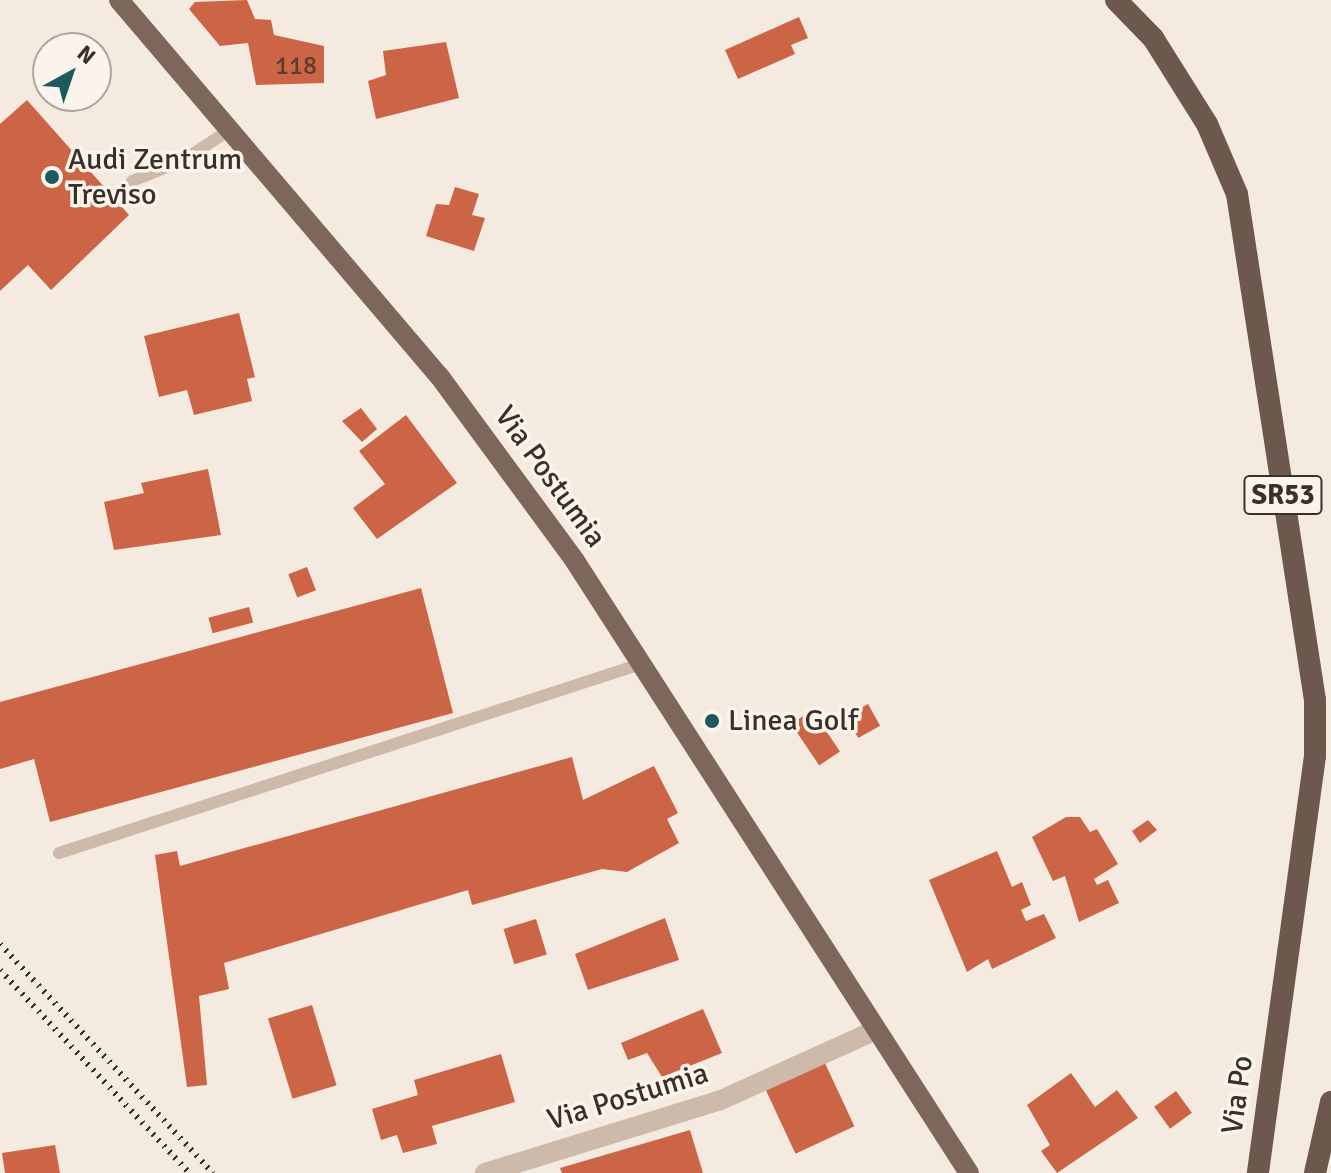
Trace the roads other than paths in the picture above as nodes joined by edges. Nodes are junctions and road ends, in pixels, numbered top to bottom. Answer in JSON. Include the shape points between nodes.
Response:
{"nodes":[{"id":1,"x":119,"y":0,"type":"edge"},
{"id":2,"x":1116,"y":0,"type":"edge"},
{"id":3,"x":231,"y":129,"type":"junction"},
{"id":4,"x":132,"y":181,"type":"dead end"},
{"id":5,"x":644,"y":663,"type":"junction"},
{"id":6,"x":59,"y":853,"type":"dead end"},
{"id":7,"x":874,"y":1031,"type":"junction"},
{"id":8,"x":1331,"y":1102,"type":"edge"},
{"id":9,"x":485,"y":1173,"type":"edge"},
{"id":10,"x":969,"y":1173,"type":"edge"},
{"id":11,"x":1258,"y":1173,"type":"edge"},
{"id":12,"x":1315,"y":1173,"type":"edge"}],
"edges":[{"from":1,"to":3,"type":"main road","name":"Via Postumia"},
{"from":2,"to":11,"type":"highway","name":"Via Po","number":"SR53","via":[[1153,38],[1207,124],[1237,194],[1315,700],[1315,756]]},
{"from":3,"to":4,"type":"lane","via":[[182,161]]},
{"from":3,"to":5,"type":"main road","name":"Via Postumia","via":[[440,377]]},
{"from":5,"to":6,"type":"lane"},
{"from":5,"to":7,"type":"main road","name":"Via Postumia"},
{"from":7,"to":9,"type":"street","name":"Via Postumia","via":[[721,1100]]},
{"from":7,"to":10,"type":"main road","name":"Via Postumia"},
{"from":8,"to":12,"type":"highway"}]}
